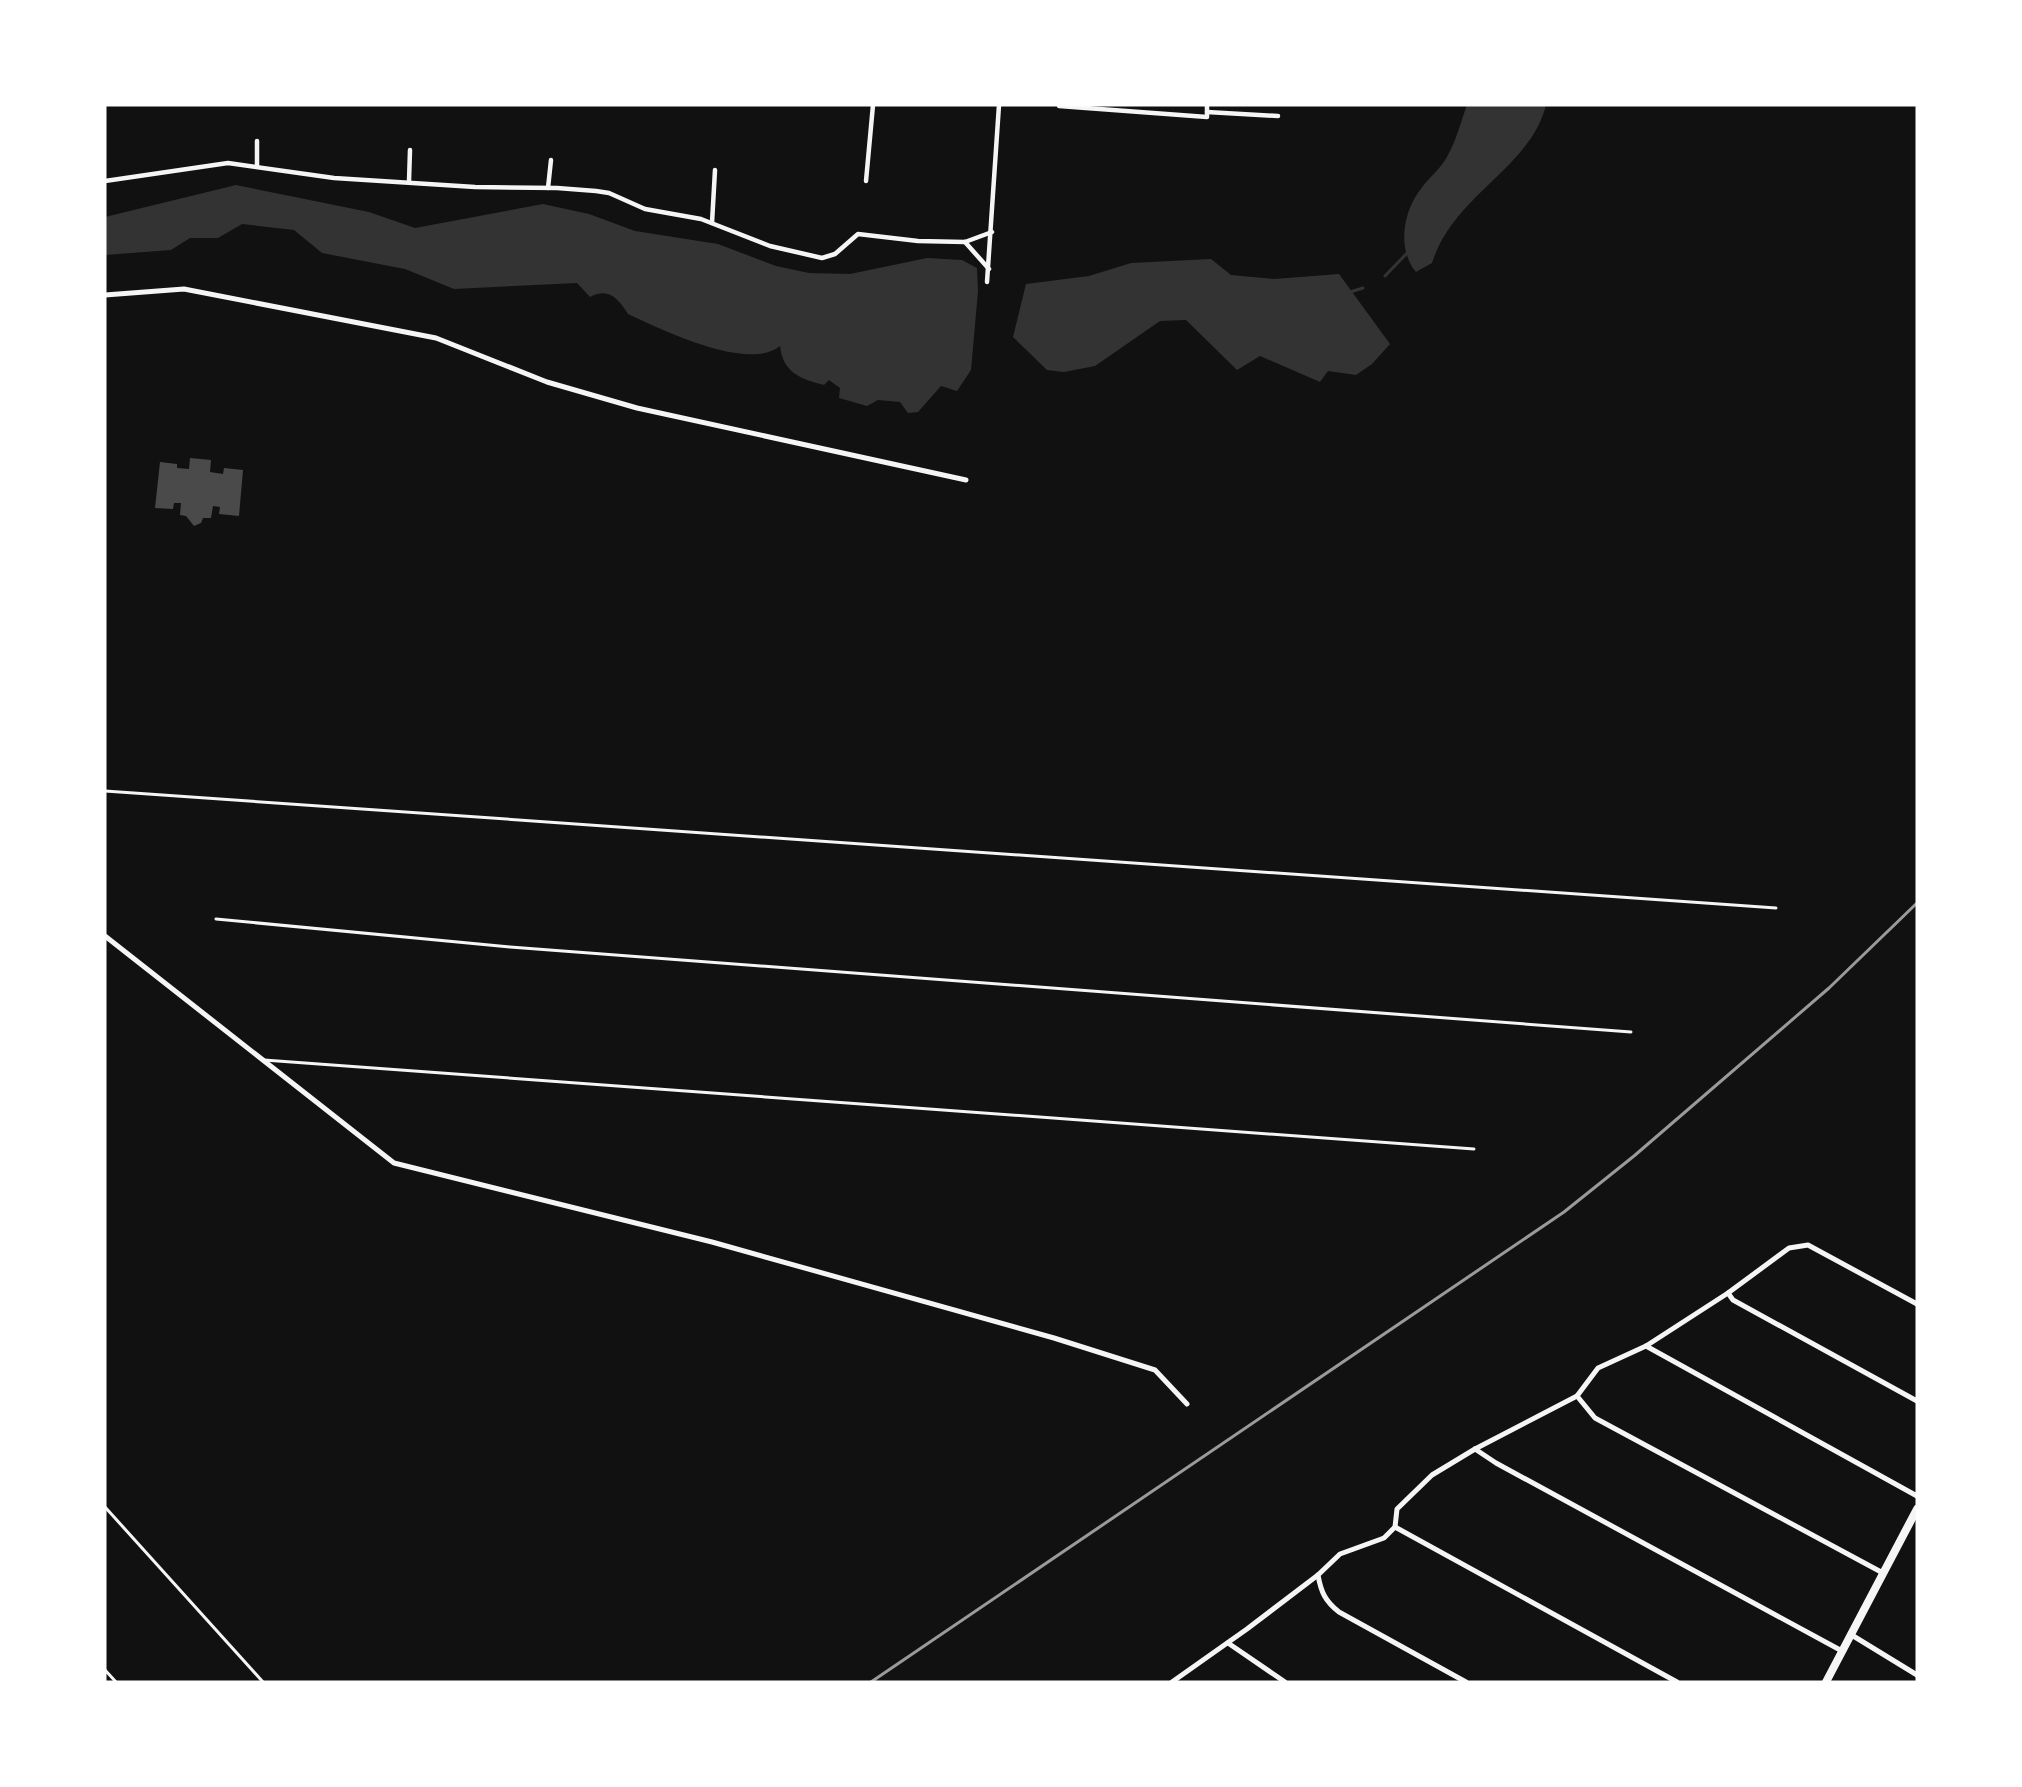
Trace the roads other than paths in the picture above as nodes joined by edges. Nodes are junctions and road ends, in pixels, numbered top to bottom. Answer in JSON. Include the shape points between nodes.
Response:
{"nodes":[{"id":1,"x":873,"y":105,"type":"edge"},
{"id":2,"x":999,"y":105,"type":"edge"},
{"id":3,"x":1207,"y":105,"type":"edge"},
{"id":4,"x":1059,"y":106,"type":"edge"},
{"id":5,"x":1207,"y":112,"type":"junction"},
{"id":6,"x":1278,"y":116,"type":"dead end"},
{"id":7,"x":257,"y":141,"type":"dead end"},
{"id":8,"x":410,"y":150,"type":"dead end"},
{"id":9,"x":551,"y":160,"type":"dead end"},
{"id":10,"x":257,"y":166,"type":"junction"},
{"id":11,"x":715,"y":170,"type":"dead end"},
{"id":12,"x":105,"y":181,"type":"edge"},
{"id":13,"x":409,"y":181,"type":"junction"},
{"id":14,"x":866,"y":182,"type":"dead end"},
{"id":15,"x":548,"y":188,"type":"junction"},
{"id":16,"x":712,"y":223,"type":"junction"},
{"id":17,"x":992,"y":232,"type":"junction"},
{"id":18,"x":965,"y":242,"type":"junction"},
{"id":19,"x":989,"y":269,"type":"junction"},
{"id":20,"x":987,"y":282,"type":"dead end"},
{"id":21,"x":105,"y":295,"type":"edge"},
{"id":22,"x":966,"y":480,"type":"dead end"},
{"id":23,"x":105,"y":791,"type":"edge"},
{"id":24,"x":1776,"y":908,"type":"dead end"},
{"id":25,"x":216,"y":919,"type":"dead end"},
{"id":26,"x":105,"y":936,"type":"edge"},
{"id":27,"x":1630,"y":1032,"type":"dead end"},
{"id":28,"x":263,"y":1060,"type":"junction"},
{"id":29,"x":1474,"y":1149,"type":"dead end"},
{"id":30,"x":1728,"y":1293,"type":"junction"},
{"id":31,"x":1917,"y":1304,"type":"edge"},
{"id":32,"x":1646,"y":1346,"type":"junction"},
{"id":33,"x":1577,"y":1396,"type":"junction"},
{"id":34,"x":1917,"y":1401,"type":"edge"},
{"id":35,"x":1187,"y":1404,"type":"dead end"},
{"id":36,"x":1475,"y":1449,"type":"junction"},
{"id":37,"x":1917,"y":1496,"type":"edge"},
{"id":38,"x":105,"y":1508,"type":"edge"},
{"id":39,"x":1917,"y":1509,"type":"edge"},
{"id":40,"x":1395,"y":1527,"type":"junction"},
{"id":41,"x":1883,"y":1573,"type":"junction"},
{"id":42,"x":1318,"y":1575,"type":"junction"},
{"id":43,"x":1850,"y":1634,"type":"junction"},
{"id":44,"x":1228,"y":1643,"type":"junction"},
{"id":45,"x":1842,"y":1651,"type":"junction"},
{"id":46,"x":105,"y":1670,"type":"edge"},
{"id":47,"x":1917,"y":1675,"type":"edge"},
{"id":48,"x":116,"y":1682,"type":"edge"},
{"id":49,"x":263,"y":1682,"type":"edge"},
{"id":50,"x":1172,"y":1682,"type":"edge"},
{"id":51,"x":1285,"y":1682,"type":"edge"},
{"id":52,"x":1466,"y":1682,"type":"edge"},
{"id":53,"x":1677,"y":1682,"type":"edge"},
{"id":54,"x":1826,"y":1682,"type":"edge"}],
"edges":[{"from":1,"to":14,"type":"street"},
{"from":2,"to":17,"type":"street"},
{"from":3,"to":5,"type":"street"},
{"from":4,"to":5,"type":"street","via":[[1207,117]]},
{"from":5,"to":6,"type":"street"},
{"from":7,"to":10,"type":"street"},
{"from":8,"to":13,"type":"street"},
{"from":9,"to":15,"type":"street"},
{"from":10,"to":12,"type":"street","via":[[206,164]]},
{"from":10,"to":13,"type":"street","via":[[302,175]]},
{"from":11,"to":16,"type":"street"},
{"from":13,"to":15,"type":"street"},
{"from":15,"to":16,"type":"street","via":[[609,193],[645,209]]},
{"from":16,"to":18,"type":"street","via":[[770,246],[822,258],[835,254],[858,234],[918,242]]},
{"from":17,"to":18,"type":"street"},
{"from":17,"to":19,"type":"street"},
{"from":18,"to":19,"type":"street"},
{"from":19,"to":20,"type":"street"},
{"from":21,"to":22,"type":"street","via":[[184,289],[436,338],[547,382],[637,408]]},
{"from":23,"to":24,"type":"lane"},
{"from":25,"to":27,"type":"lane","via":[[510,947]]},
{"from":26,"to":28,"type":"street"},
{"from":28,"to":29,"type":"lane"},
{"from":28,"to":35,"type":"street","via":[[394,1163],[712,1242],[1054,1338],[1155,1370]]},
{"from":30,"to":31,"type":"street","via":[[1789,1248],[1808,1245]]},
{"from":30,"to":32,"type":"street"},
{"from":30,"to":34,"type":"street","via":[[1733,1300]]},
{"from":32,"to":33,"type":"street","via":[[1598,1368]]},
{"from":32,"to":37,"type":"street"},
{"from":33,"to":36,"type":"street"},
{"from":33,"to":41,"type":"street","via":[[1595,1418]]},
{"from":36,"to":40,"type":"street","via":[[1432,1475],[1410,1494],[1398,1509]]},
{"from":36,"to":45,"type":"street"},
{"from":38,"to":49,"type":"lane"},
{"from":39,"to":41,"type":"main road"},
{"from":40,"to":42,"type":"street","via":[[1384,1538],[1340,1554]]},
{"from":40,"to":53,"type":"street"},
{"from":41,"to":43,"type":"main road"},
{"from":42,"to":44,"type":"street"},
{"from":42,"to":52,"type":"street","via":[[1321,1592],[1339,1612]]},
{"from":43,"to":45,"type":"main road"},
{"from":43,"to":47,"type":"street"},
{"from":44,"to":50,"type":"street"},
{"from":44,"to":51,"type":"street"},
{"from":45,"to":54,"type":"main road"},
{"from":46,"to":48,"type":"lane"}]}
